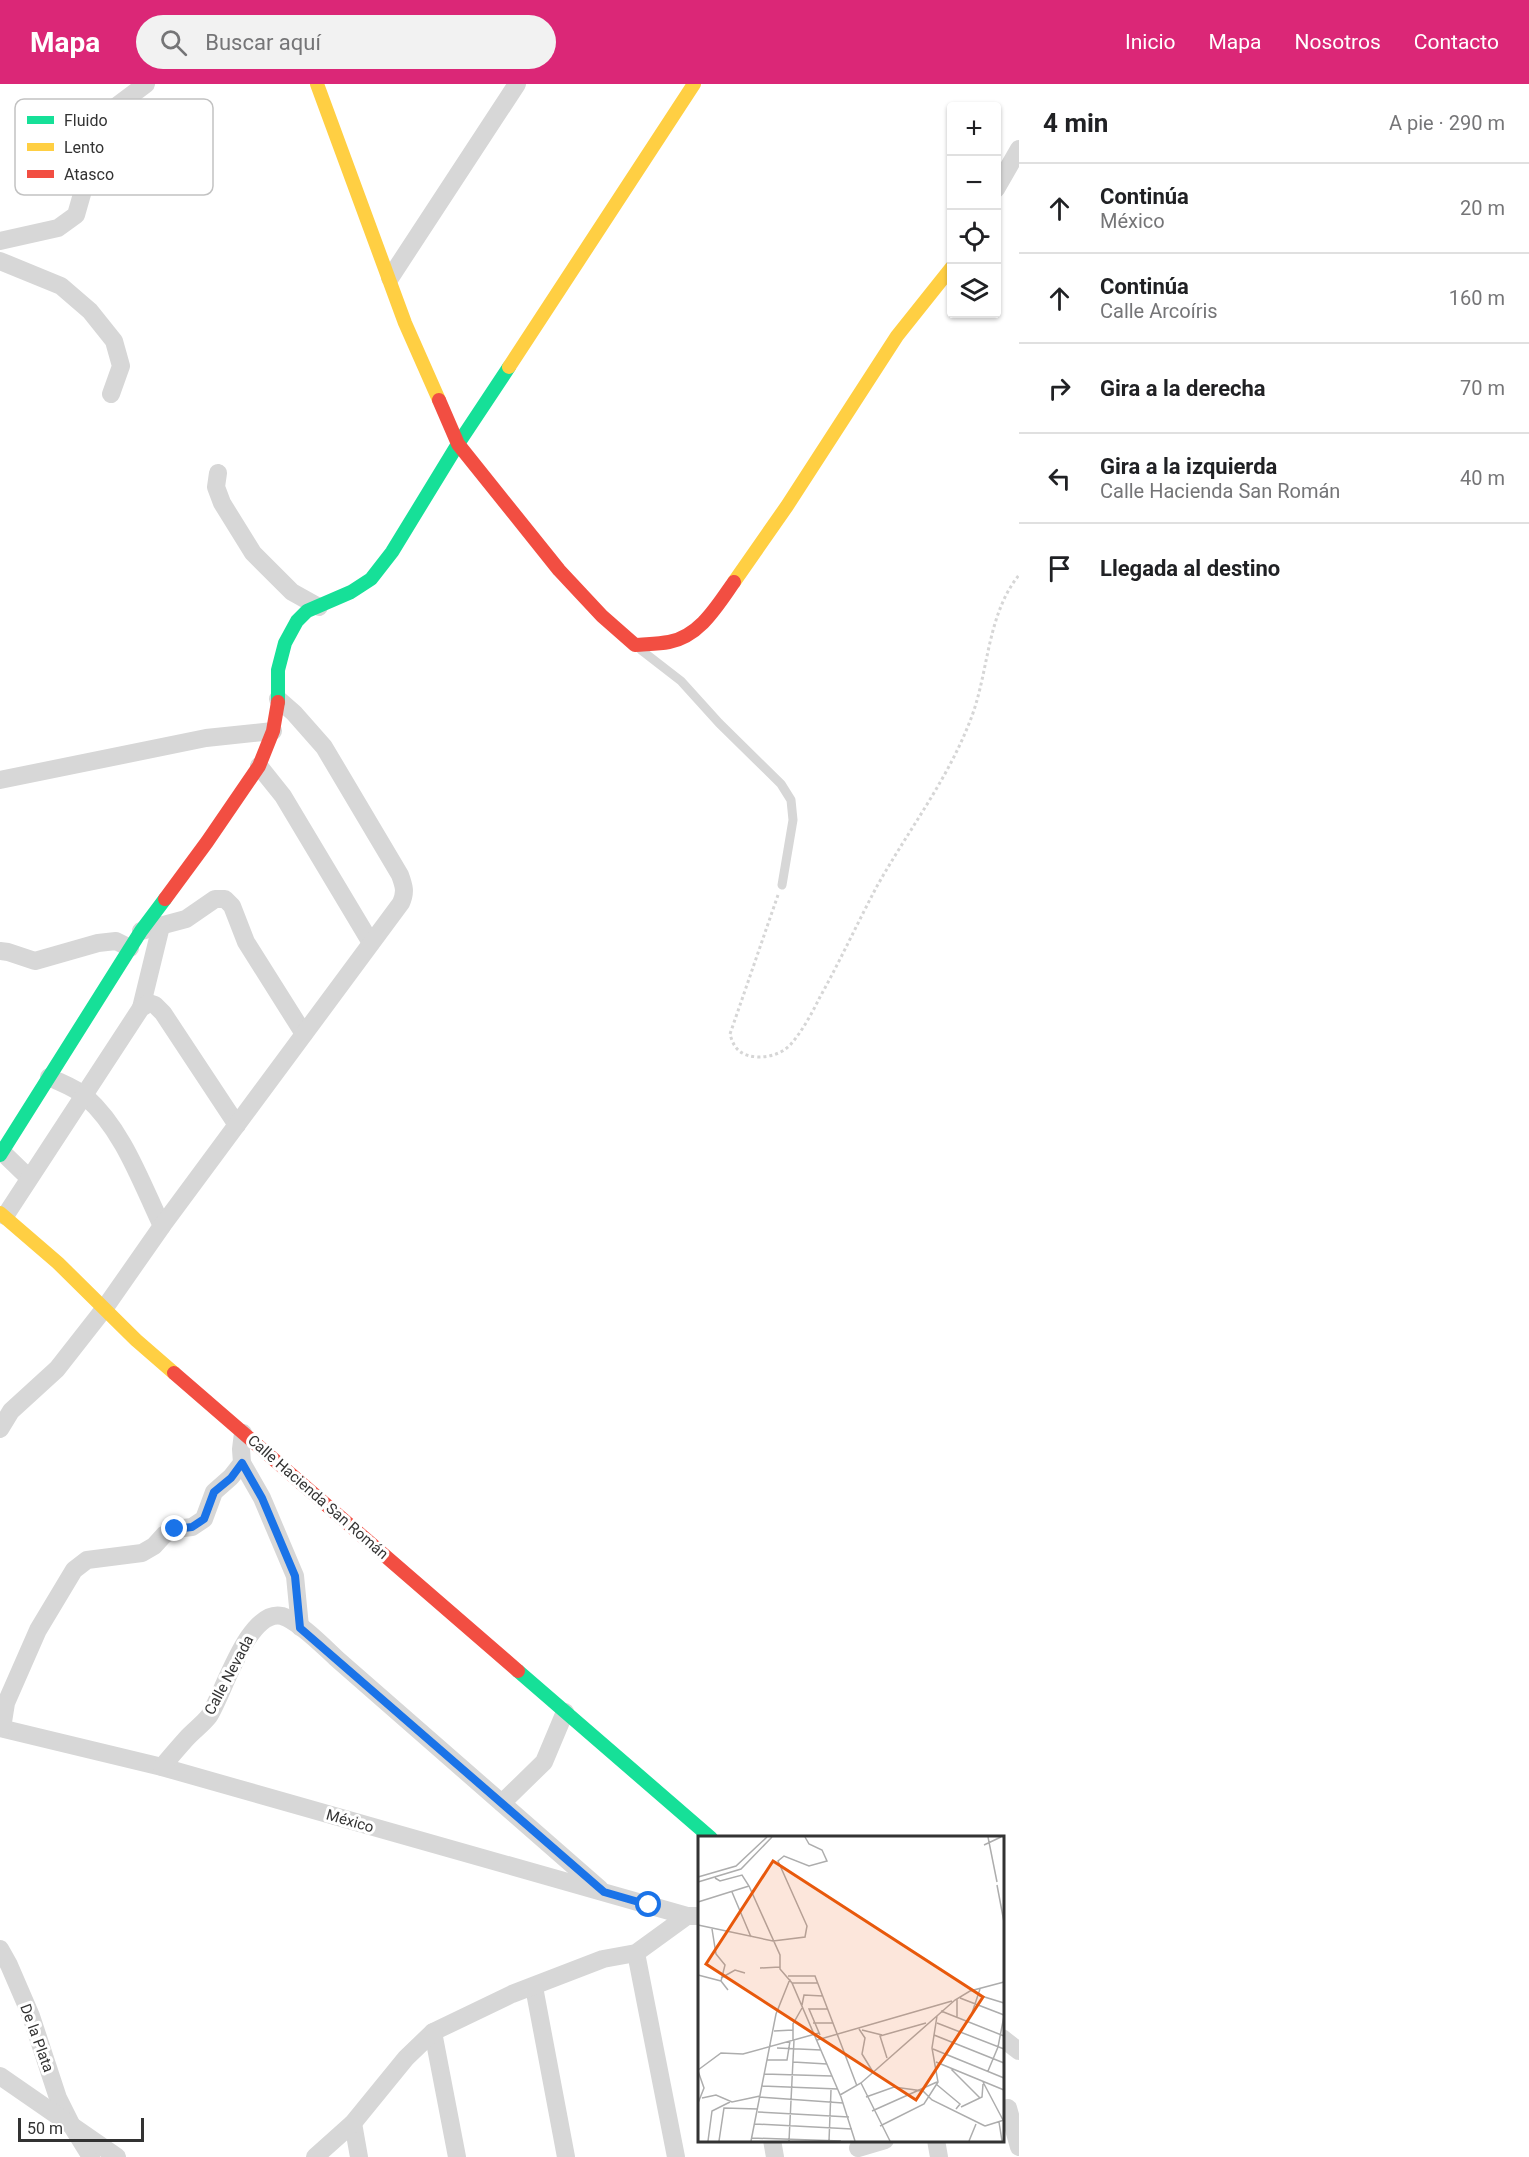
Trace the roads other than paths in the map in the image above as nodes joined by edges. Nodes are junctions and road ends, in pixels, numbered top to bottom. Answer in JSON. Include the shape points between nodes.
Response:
{"nodes":[{"id":1,"x":146,"y":84,"type":"edge"},
{"id":2,"x":317,"y":84,"type":"edge"},
{"id":3,"x":517,"y":84,"type":"edge"},
{"id":4,"x":694,"y":84,"type":"edge"},
{"id":5,"x":126,"y":99,"type":"edge"},
{"id":6,"x":1019,"y":149,"type":"edge"},
{"id":7,"x":1001,"y":180,"type":"edge"},
{"id":8,"x":81,"y":195,"type":"edge"},
{"id":9,"x":0,"y":242,"type":"edge"},
{"id":10,"x":0,"y":261,"type":"edge"},
{"id":11,"x":947,"y":272,"type":"edge"},
{"id":12,"x":390,"y":278,"type":"junction"},
{"id":13,"x":111,"y":394,"type":"dead end"},
{"id":14,"x":458,"y":444,"type":"junction"},
{"id":15,"x":218,"y":473,"type":"dead end"},
{"id":16,"x":319,"y":607,"type":"junction"},
{"id":17,"x":635,"y":645,"type":"junction"},
{"id":18,"x":278,"y":699,"type":"junction"},
{"id":19,"x":273,"y":731,"type":"junction"},
{"id":20,"x":259,"y":766,"type":"junction"},
{"id":21,"x":0,"y":780,"type":"edge"},
{"id":22,"x":782,"y":885,"type":"road end"},
{"id":23,"x":161,"y":926,"type":"junction"},
{"id":24,"x":141,"y":931,"type":"junction"},
{"id":25,"x":371,"y":943,"type":"junction"},
{"id":26,"x":130,"y":948,"type":"junction"},
{"id":27,"x":0,"y":951,"type":"edge"},
{"id":28,"x":141,"y":1008,"type":"junction"},
{"id":29,"x":304,"y":1034,"type":"junction"},
{"id":30,"x":49,"y":1077,"type":"junction"},
{"id":31,"x":84,"y":1095,"type":"junction"},
{"id":32,"x":237,"y":1125,"type":"junction"},
{"id":33,"x":1,"y":1153,"type":"edge"},
{"id":34,"x":29,"y":1178,"type":"junction"},
{"id":35,"x":3,"y":1214,"type":"edge"},
{"id":36,"x":162,"y":1226,"type":"junction"},
{"id":37,"x":104,"y":1309,"type":"junction"},
{"id":38,"x":0,"y":1429,"type":"edge"},
{"id":39,"x":243,"y":1433,"type":"junction"},
{"id":40,"x":242,"y":1463,"type":"junction"},
{"id":41,"x":300,"y":1628,"type":"junction"},
{"id":42,"x":565,"y":1712,"type":"junction"},
{"id":43,"x":1,"y":1728,"type":"edge"},
{"id":44,"x":162,"y":1767,"type":"junction"},
{"id":45,"x":502,"y":1803,"type":"junction"},
{"id":46,"x":709,"y":1836,"type":"edge"},
{"id":47,"x":604,"y":1892,"type":"junction"},
{"id":48,"x":693,"y":1916,"type":"edge"},
{"id":49,"x":0,"y":1949,"type":"edge"},
{"id":50,"x":636,"y":1953,"type":"junction"},
{"id":51,"x":534,"y":1987,"type":"junction"},
{"id":52,"x":433,"y":2032,"type":"junction"},
{"id":53,"x":1004,"y":2040,"type":"edge"},
{"id":54,"x":1019,"y":2051,"type":"edge"},
{"id":55,"x":0,"y":2076,"type":"edge"},
{"id":56,"x":1010,"y":2107,"type":"edge"},
{"id":57,"x":353,"y":2123,"type":"junction"},
{"id":58,"x":73,"y":2128,"type":"junction"},
{"id":59,"x":772,"y":2142,"type":"edge"},
{"id":60,"x":878,"y":2142,"type":"edge"},
{"id":61,"x":936,"y":2142,"type":"edge"},
{"id":62,"x":1019,"y":2147,"type":"edge"},
{"id":63,"x":858,"y":2148,"type":"dead end"},
{"id":64,"x":91,"y":2157,"type":"edge"},
{"id":65,"x":117,"y":2157,"type":"edge"},
{"id":66,"x":315,"y":2157,"type":"edge"},
{"id":67,"x":359,"y":2157,"type":"edge"},
{"id":68,"x":457,"y":2157,"type":"edge"},
{"id":69,"x":566,"y":2157,"type":"edge"},
{"id":70,"x":676,"y":2157,"type":"edge"},
{"id":71,"x":775,"y":2157,"type":"edge"},
{"id":72,"x":939,"y":2157,"type":"edge"}],
"edges":[{"from":1,"to":5,"type":"street"},
{"from":2,"to":12,"type":"street"},
{"from":3,"to":12,"type":"street"},
{"from":4,"to":14,"type":"street"},
{"from":6,"to":7,"type":"street"},
{"from":8,"to":9,"type":"street","via":[[76,214],[58,228]]},
{"from":10,"to":13,"type":"street","via":[[61,286],[90,310],[114,341],[122,366]]},
{"from":11,"to":17,"type":"street","via":[[885,353],[787,506],[714,609],[695,631],[670,642]]},
{"from":12,"to":14,"type":"street","via":[[405,323]]},
{"from":14,"to":16,"type":"street","via":[[392,552],[371,579]]},
{"from":14,"to":17,"type":"street","via":[[559,570]]},
{"from":15,"to":16,"type":"street","via":[[216,488],[222,503],[253,553],[292,592]]},
{"from":16,"to":18,"type":"street","via":[[307,611],[297,621],[285,643],[278,670]]},
{"from":17,"to":22,"type":"lane","via":[[681,681],[781,784],[791,800],[794,820]]},
{"from":18,"to":19,"type":"street"},
{"from":18,"to":25,"type":"street","via":[[324,747],[400,875],[404,896]]},
{"from":19,"to":20,"type":"street"},
{"from":19,"to":21,"type":"street","via":[[206,738]]},
{"from":20,"to":24,"type":"street"},
{"from":20,"to":25,"type":"street","via":[[283,796]]},
{"from":23,"to":24,"type":"street"},
{"from":23,"to":28,"type":"street"},
{"from":23,"to":29,"type":"street","via":[[186,919],[215,899],[225,899],[232,906],[246,942]]},
{"from":24,"to":26,"type":"street"},
{"from":25,"to":29,"type":"street"},
{"from":26,"to":27,"type":"street","via":[[116,941],[107,942],[34,961]]},
{"from":26,"to":30,"type":"street"},
{"from":28,"to":31,"type":"street"},
{"from":28,"to":32,"type":"street","via":[[149,1003],[163,1012]]},
{"from":29,"to":32,"type":"street"},
{"from":30,"to":31,"type":"street"},
{"from":30,"to":33,"type":"street"},
{"from":31,"to":34,"type":"street"},
{"from":31,"to":36,"type":"street","via":[[117,1135]]},
{"from":32,"to":36,"type":"street"},
{"from":33,"to":34,"type":"street"},
{"from":34,"to":35,"type":"street"},
{"from":35,"to":37,"type":"street"},
{"from":36,"to":37,"type":"street"},
{"from":37,"to":38,"type":"street","via":[[57,1369],[11,1411]]},
{"from":37,"to":39,"type":"street"},
{"from":39,"to":40,"type":"street","name":"Calle Hacienda San Román"},
{"from":39,"to":42,"type":"street","name":"Calle Hacienda San Román"},
{"from":40,"to":41,"type":"street","via":[[262,1498],[295,1576]]},
{"from":40,"to":43,"type":"street","name":"Calle Hacienda San Román","via":[[214,1492],[204,1519],[192,1527],[175,1529],[142,1553],[87,1560],[74,1570],[38,1630],[6,1703]]},
{"from":41,"to":44,"type":"street","name":"Calle Nevada","via":[[277,1616],[255,1628],[243,1644],[208,1717]]},
{"from":41,"to":45,"type":"street"},
{"from":42,"to":45,"type":"street","via":[[544,1762]]},
{"from":42,"to":46,"type":"street","name":"Calle Hacienda San Román"},
{"from":43,"to":44,"type":"street","name":"México"},
{"from":44,"to":47,"type":"street","name":"México"},
{"from":45,"to":47,"type":"street"},
{"from":47,"to":48,"type":"street","name":"México"},
{"from":48,"to":50,"type":"street"},
{"from":49,"to":58,"type":"street","name":"De la Plata","via":[[31,2016],[58,2098]]},
{"from":50,"to":51,"type":"street","via":[[603,1959]]},
{"from":50,"to":70,"type":"street"},
{"from":51,"to":52,"type":"street"},
{"from":51,"to":69,"type":"street"},
{"from":52,"to":57,"type":"street","via":[[406,2058]]},
{"from":52,"to":68,"type":"street"},
{"from":53,"to":54,"type":"street"},
{"from":55,"to":58,"type":"street"},
{"from":56,"to":62,"type":"street"},
{"from":57,"to":66,"type":"street"},
{"from":57,"to":67,"type":"street"},
{"from":58,"to":64,"type":"street","name":"De la Plata"},
{"from":58,"to":65,"type":"street"},
{"from":59,"to":71,"type":"street"},
{"from":60,"to":63,"type":"street"},
{"from":61,"to":72,"type":"street"}]}
